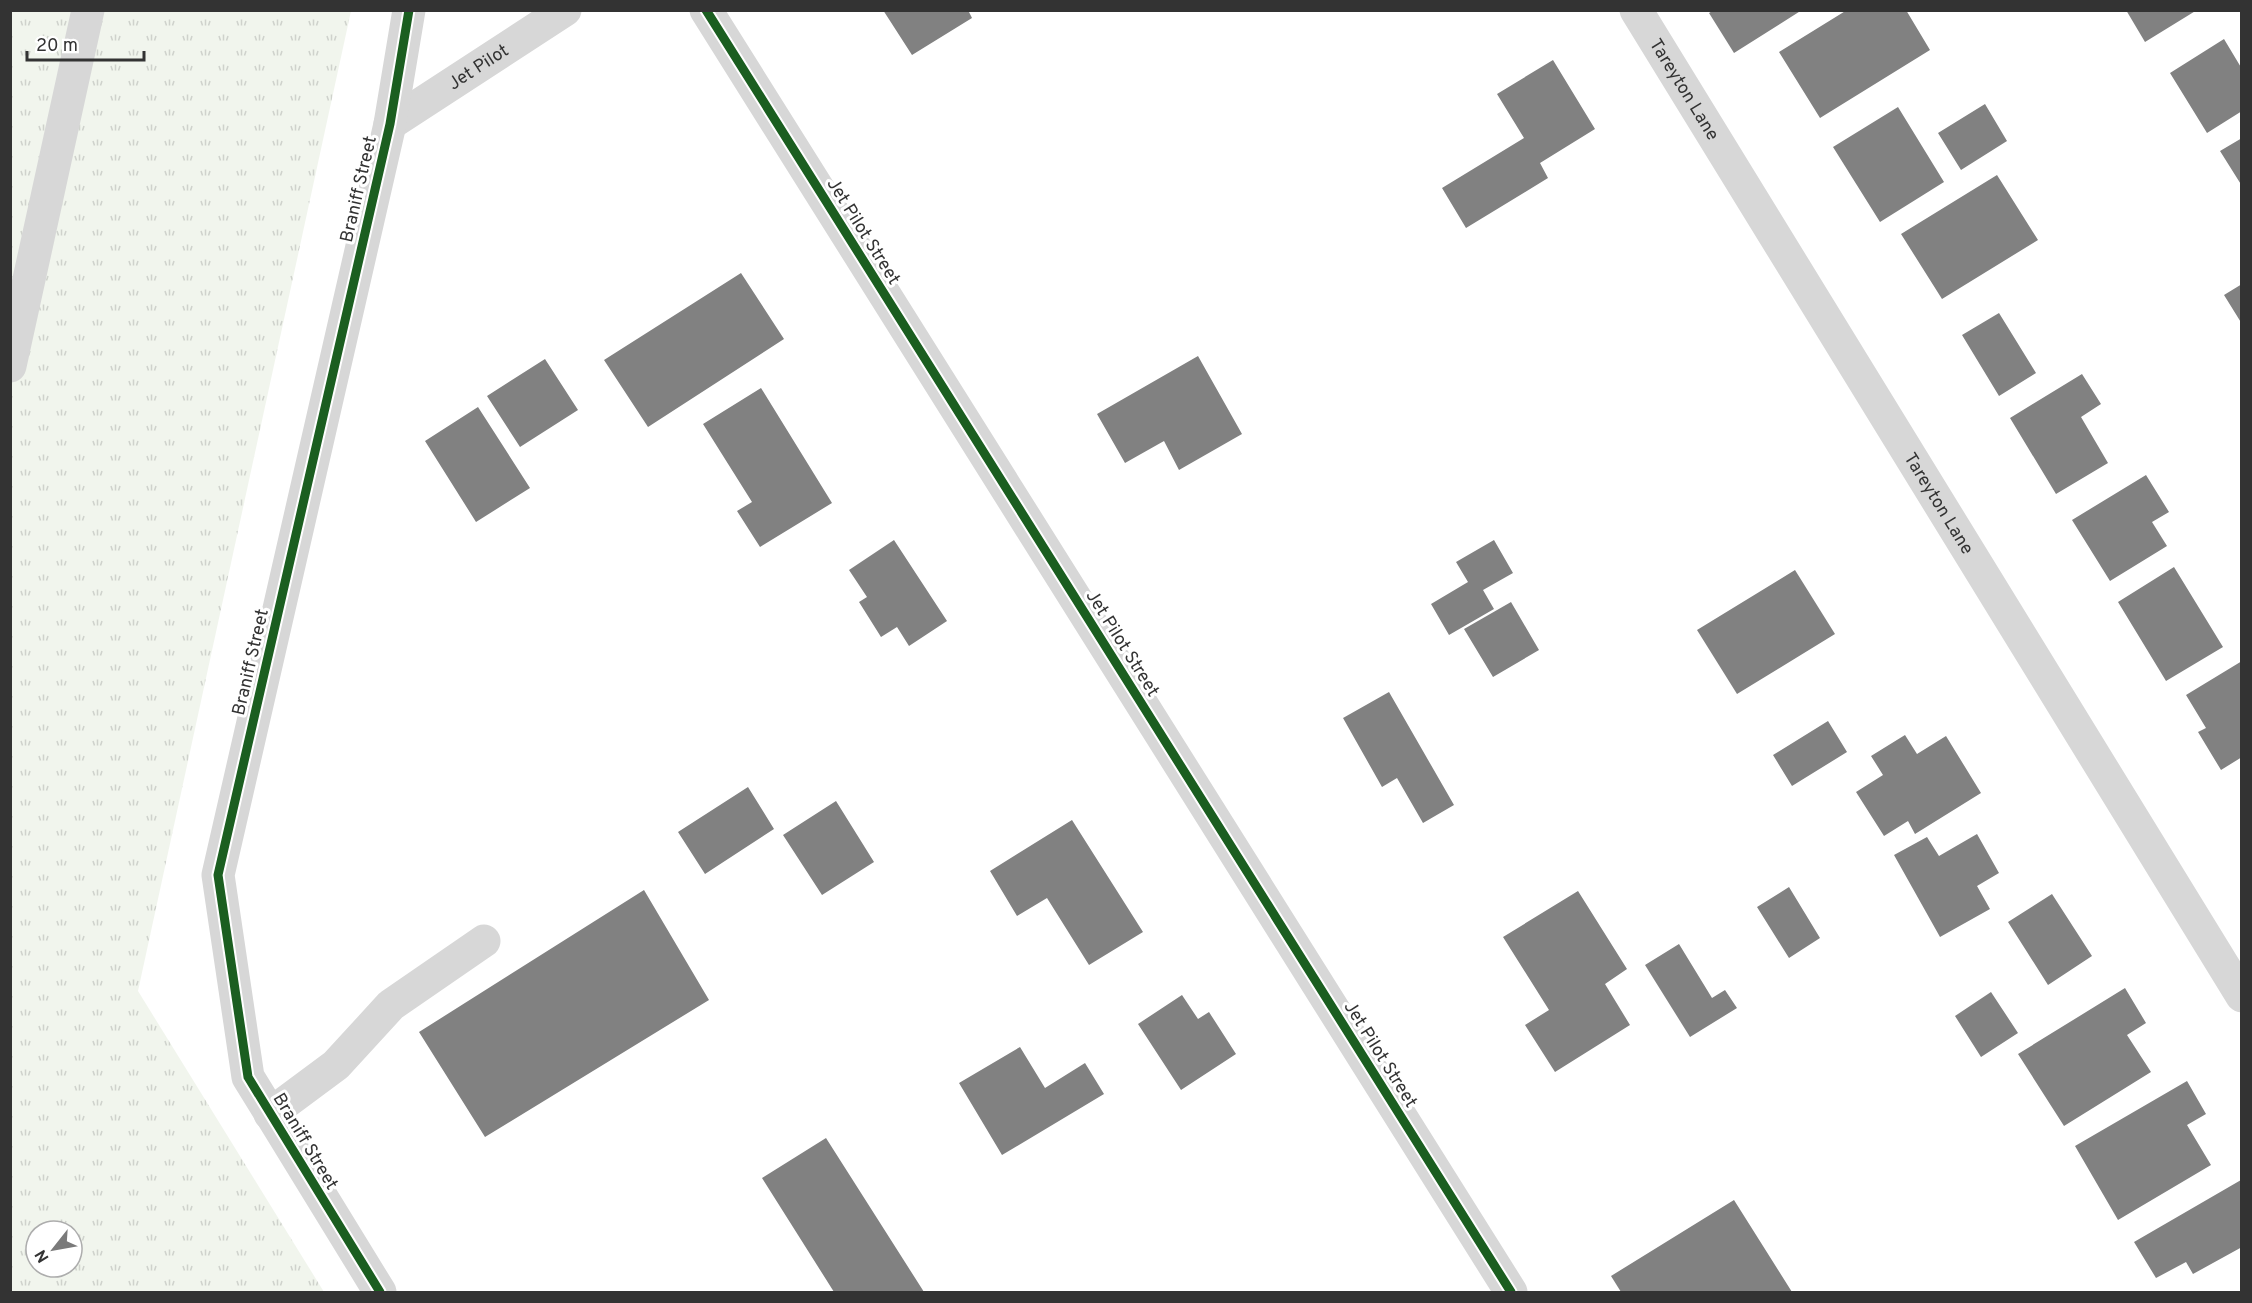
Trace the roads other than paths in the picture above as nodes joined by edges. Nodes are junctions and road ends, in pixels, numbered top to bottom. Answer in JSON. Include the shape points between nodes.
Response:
{"nodes":[{"id":1,"x":88,"y":10,"type":"edge"},
{"id":2,"x":410,"y":10,"type":"edge"},
{"id":3,"x":565,"y":10,"type":"edge"},
{"id":4,"x":706,"y":10,"type":"edge"},
{"id":5,"x":1636,"y":10,"type":"edge"},
{"id":6,"x":390,"y":124,"type":"junction"},
{"id":7,"x":10,"y":366,"type":"edge"},
{"id":8,"x":484,"y":941,"type":"dead end"},
{"id":9,"x":2241,"y":996,"type":"edge"},
{"id":10,"x":270,"y":1114,"type":"junction"},
{"id":11,"x":380,"y":1293,"type":"edge"},
{"id":12,"x":1511,"y":1293,"type":"edge"}],
"edges":[{"from":1,"to":7,"type":"street"},
{"from":2,"to":6,"type":"street","name":"Braniff Street"},
{"from":3,"to":6,"type":"street","name":"Jet Pilot"},
{"from":4,"to":12,"type":"street","name":"Jet Pilot Street"},
{"from":5,"to":9,"type":"street","name":"Tareyton Lane"},
{"from":6,"to":10,"type":"street","name":"Braniff Street","via":[[218,875],[248,1077]]},
{"from":8,"to":10,"type":"street","via":[[391,1005],[336,1065]]},
{"from":10,"to":11,"type":"street","name":"Braniff Street"}]}
